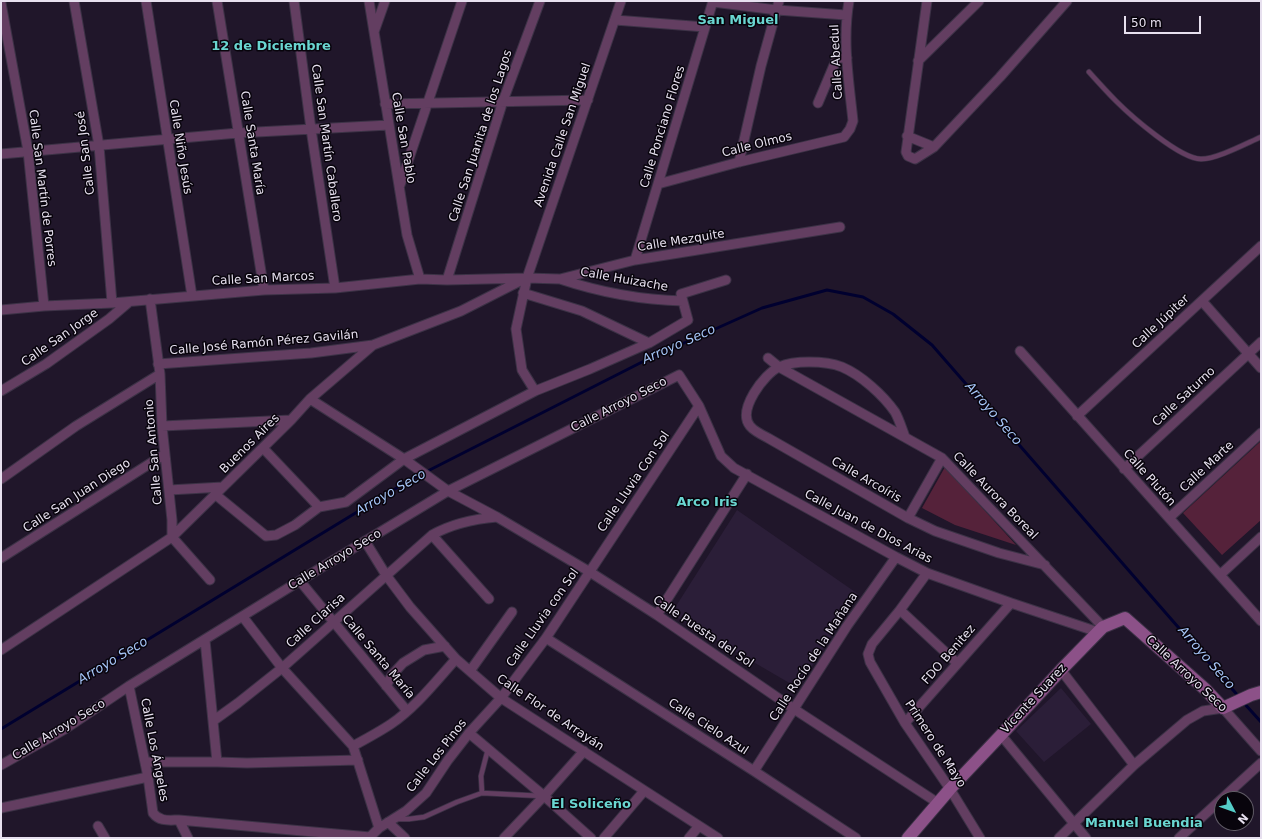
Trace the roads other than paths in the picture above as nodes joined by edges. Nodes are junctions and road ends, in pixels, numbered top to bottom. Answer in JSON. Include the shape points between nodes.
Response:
{"nodes":[{"id":1,"x":74,"y":1,"type":"edge"},
{"id":2,"x":146,"y":1,"type":"edge"},
{"id":3,"x":217,"y":1,"type":"edge"},
{"id":4,"x":294,"y":1,"type":"edge"},
{"id":5,"x":369,"y":1,"type":"edge"},
{"id":6,"x":385,"y":1,"type":"edge"},
{"id":7,"x":462,"y":1,"type":"edge"},
{"id":8,"x":540,"y":1,"type":"edge"},
{"id":9,"x":621,"y":1,"type":"edge"},
{"id":10,"x":849,"y":1,"type":"edge"},
{"id":11,"x":927,"y":1,"type":"edge"},
{"id":12,"x":979,"y":1,"type":"edge"},
{"id":13,"x":1067,"y":1,"type":"edge"},
{"id":14,"x":713,"y":2,"type":"edge"},
{"id":15,"x":1,"y":3,"type":"edge"},
{"id":16,"x":778,"y":5,"type":"edge"},
{"id":17,"x":846,"y":15,"type":"junction"},
{"id":18,"x":615,"y":20,"type":"junction"},
{"id":19,"x":705,"y":26,"type":"junction"},
{"id":20,"x":374,"y":33,"type":"junction"},
{"id":21,"x":847,"y":58,"type":"junction"},
{"id":22,"x":918,"y":61,"type":"junction"},
{"id":23,"x":1089,"y":72,"type":"dead end"},
{"id":24,"x":588,"y":100,"type":"junction"},
{"id":25,"x":504,"y":101,"type":"junction"},
{"id":26,"x":818,"y":103,"type":"dead end"},
{"id":27,"x":385,"y":104,"type":"junction"},
{"id":28,"x":428,"y":104,"type":"junction"},
{"id":29,"x":853,"y":121,"type":"joint"},
{"id":30,"x":389,"y":125,"type":"junction"},
{"id":31,"x":311,"y":129,"type":"junction"},
{"id":32,"x":238,"y":133,"type":"junction"},
{"id":33,"x":907,"y":136,"type":"junction"},
{"id":34,"x":1261,"y":137,"type":"edge"},
{"id":35,"x":166,"y":140,"type":"junction"},
{"id":36,"x":99,"y":146,"type":"junction"},
{"id":37,"x":934,"y":147,"type":"junction"},
{"id":38,"x":28,"y":151,"type":"junction"},
{"id":39,"x":1,"y":154,"type":"edge"},
{"id":40,"x":739,"y":162,"type":"junction"},
{"id":41,"x":658,"y":184,"type":"junction"},
{"id":42,"x":400,"y":188,"type":"junction"},
{"id":43,"x":840,"y":227,"type":"dead end"},
{"id":44,"x":1261,"y":246,"type":"edge"},
{"id":45,"x":635,"y":260,"type":"junction"},
{"id":46,"x":527,"y":278,"type":"junction"},
{"id":47,"x":420,"y":279,"type":"junction"},
{"id":48,"x":560,"y":279,"type":"junction"},
{"id":49,"x":447,"y":280,"type":"junction"},
{"id":50,"x":726,"y":280,"type":"dead end"},
{"id":51,"x":335,"y":288,"type":"junction"},
{"id":52,"x":264,"y":290,"type":"junction"},
{"id":53,"x":523,"y":293,"type":"junction"},
{"id":54,"x":192,"y":296,"type":"junction"},
{"id":55,"x":682,"y":297,"type":"junction"},
{"id":56,"x":150,"y":299,"type":"junction"},
{"id":57,"x":1202,"y":301,"type":"junction"},
{"id":58,"x":130,"y":302,"type":"junction"},
{"id":59,"x":112,"y":304,"type":"junction"},
{"id":60,"x":44,"y":306,"type":"junction"},
{"id":61,"x":1,"y":310,"type":"edge"},
{"id":62,"x":1261,"y":342,"type":"edge"},
{"id":63,"x":649,"y":343,"type":"junction"},
{"id":64,"x":373,"y":345,"type":"junction"},
{"id":65,"x":1020,"y":351,"type":"dead end"},
{"id":66,"x":1248,"y":354,"type":"junction"},
{"id":67,"x":768,"y":358,"type":"dead end"},
{"id":68,"x":158,"y":364,"type":"junction"},
{"id":69,"x":779,"y":367,"type":"junction"},
{"id":70,"x":1261,"y":368,"type":"edge"},
{"id":71,"x":160,"y":374,"type":"junction"},
{"id":72,"x":680,"y":375,"type":"joint"},
{"id":73,"x":1,"y":391,"type":"edge"},
{"id":74,"x":535,"y":391,"type":"junction"},
{"id":75,"x":310,"y":400,"type":"junction"},
{"id":76,"x":699,"y":406,"type":"junction"},
{"id":77,"x":1077,"y":416,"type":"junction"},
{"id":78,"x":291,"y":420,"type":"junction"},
{"id":79,"x":162,"y":426,"type":"junction"},
{"id":80,"x":1261,"y":433,"type":"edge"},
{"id":81,"x":905,"y":437,"type":"junction"},
{"id":82,"x":263,"y":448,"type":"junction"},
{"id":83,"x":165,"y":454,"type":"junction"},
{"id":84,"x":942,"y":458,"type":"junction"},
{"id":85,"x":404,"y":459,"type":"junction"},
{"id":86,"x":1124,"y":469,"type":"junction"},
{"id":87,"x":747,"y":474,"type":"junction"},
{"id":88,"x":1,"y":479,"type":"edge"},
{"id":89,"x":223,"y":487,"type":"junction"},
{"id":90,"x":444,"y":488,"type":"junction"},
{"id":91,"x":169,"y":490,"type":"junction"},
{"id":92,"x":216,"y":495,"type":"junction"},
{"id":93,"x":319,"y":507,"type":"junction"},
{"id":94,"x":497,"y":517,"type":"junction"},
{"id":95,"x":908,"y":518,"type":"junction"},
{"id":96,"x":1169,"y":518,"type":"junction"},
{"id":97,"x":432,"y":535,"type":"junction"},
{"id":98,"x":1261,"y":536,"type":"edge"},
{"id":99,"x":172,"y":537,"type":"junction"},
{"id":100,"x":365,"y":541,"type":"junction"},
{"id":101,"x":896,"y":557,"type":"junction"},
{"id":102,"x":1,"y":558,"type":"edge"},
{"id":103,"x":1045,"y":566,"type":"junction"},
{"id":104,"x":590,"y":572,"type":"junction"},
{"id":105,"x":927,"y":573,"type":"junction"},
{"id":106,"x":386,"y":575,"type":"junction"},
{"id":107,"x":1220,"y":575,"type":"junction"},
{"id":108,"x":210,"y":580,"type":"dead end"},
{"id":109,"x":300,"y":581,"type":"junction"},
{"id":110,"x":489,"y":599,"type":"dead end"},
{"id":111,"x":1011,"y":603,"type":"junction"},
{"id":112,"x":900,"y":610,"type":"junction"},
{"id":113,"x":512,"y":612,"type":"dead end"},
{"id":114,"x":657,"y":615,"type":"junction"},
{"id":115,"x":243,"y":617,"type":"junction"},
{"id":116,"x":1125,"y":618,"type":"joint"},
{"id":117,"x":1261,"y":621,"type":"edge"},
{"id":118,"x":333,"y":622,"type":"junction"},
{"id":119,"x":1100,"y":629,"type":"junction"},
{"id":120,"x":546,"y":638,"type":"junction"},
{"id":121,"x":205,"y":640,"type":"junction"},
{"id":122,"x":445,"y":646,"type":"junction"},
{"id":123,"x":1,"y":650,"type":"edge"},
{"id":124,"x":456,"y":658,"type":"junction"},
{"id":125,"x":957,"y":663,"type":"junction"},
{"id":126,"x":282,"y":668,"type":"junction"},
{"id":127,"x":1061,"y":670,"type":"junction"},
{"id":128,"x":470,"y":671,"type":"junction"},
{"id":129,"x":129,"y":686,"type":"junction"},
{"id":130,"x":386,"y":686,"type":"junction"},
{"id":131,"x":1256,"y":693,"type":"edge"},
{"id":132,"x":501,"y":698,"type":"junction"},
{"id":133,"x":1226,"y":706,"type":"junction"},
{"id":134,"x":794,"y":709,"type":"junction"},
{"id":135,"x":407,"y":711,"type":"junction"},
{"id":136,"x":213,"y":721,"type":"junction"},
{"id":137,"x":905,"y":723,"type":"junction"},
{"id":138,"x":469,"y":733,"type":"junction"},
{"id":139,"x":1001,"y":735,"type":"junction"},
{"id":140,"x":353,"y":746,"type":"junction"},
{"id":141,"x":488,"y":749,"type":"junction"},
{"id":142,"x":584,"y":751,"type":"junction"},
{"id":143,"x":1261,"y":751,"type":"edge"},
{"id":144,"x":358,"y":760,"type":"junction"},
{"id":145,"x":145,"y":762,"type":"junction"},
{"id":146,"x":217,"y":762,"type":"junction"},
{"id":147,"x":1261,"y":763,"type":"edge"},
{"id":148,"x":1,"y":765,"type":"edge"},
{"id":149,"x":1134,"y":765,"type":"junction"},
{"id":150,"x":754,"y":771,"type":"junction"},
{"id":151,"x":148,"y":777,"type":"junction"},
{"id":152,"x":950,"y":789,"type":"junction"},
{"id":153,"x":644,"y":791,"type":"junction"},
{"id":154,"x":482,"y":793,"type":"junction"},
{"id":155,"x":544,"y":796,"type":"junction"},
{"id":156,"x":938,"y":803,"type":"junction"},
{"id":157,"x":1,"y":808,"type":"edge"},
{"id":158,"x":179,"y":820,"type":"junction"},
{"id":159,"x":391,"y":821,"type":"junction"},
{"id":160,"x":1074,"y":823,"type":"junction"},
{"id":161,"x":98,"y":826,"type":"dead end"},
{"id":162,"x":699,"y":826,"type":"junction"},
{"id":163,"x":379,"y":828,"type":"junction"},
{"id":164,"x":370,"y":837,"type":"edge"},
{"id":165,"x":105,"y":838,"type":"edge"},
{"id":166,"x":188,"y":838,"type":"edge"},
{"id":167,"x":405,"y":838,"type":"edge"},
{"id":168,"x":504,"y":838,"type":"edge"},
{"id":169,"x":591,"y":838,"type":"edge"},
{"id":170,"x":604,"y":838,"type":"edge"},
{"id":171,"x":689,"y":838,"type":"edge"},
{"id":172,"x":718,"y":838,"type":"edge"},
{"id":173,"x":856,"y":838,"type":"edge"},
{"id":174,"x":908,"y":838,"type":"edge"},
{"id":175,"x":980,"y":838,"type":"edge"},
{"id":176,"x":1058,"y":838,"type":"edge"},
{"id":177,"x":1086,"y":838,"type":"edge"},
{"id":178,"x":1179,"y":838,"type":"edge"}],
"edges":[{"from":1,"to":36,"type":"street","name":"Calle San José"},
{"from":2,"to":35,"type":"street","name":"Calle Niño Jesús"},
{"from":3,"to":32,"type":"street","name":"Calle Santa María"},
{"from":4,"to":31,"type":"street","name":"Calle San Martín Caballero"},
{"from":5,"to":20,"type":"street","name":"Calle San Pablo"},
{"from":6,"to":20,"type":"street"},
{"from":7,"to":28,"type":"street"},
{"from":8,"to":25,"type":"street","name":"Calle San Juanita de los Lagos"},
{"from":9,"to":18,"type":"street","name":"Avenida Calle San Miguel"},
{"from":10,"to":17,"type":"street","name":"Calle Abedul"},
{"from":11,"to":22,"type":"street"},
{"from":12,"to":22,"type":"street"},
{"from":13,"to":37,"type":"street"},
{"from":14,"to":16,"type":"street"},
{"from":14,"to":19,"type":"street","name":"Calle Ponciano Flores"},
{"from":15,"to":38,"type":"street","name":"Calle San Martín de Porres"},
{"from":16,"to":17,"type":"street"},
{"from":16,"to":40,"type":"street"},
{"from":17,"to":21,"type":"street","name":"Calle Abedul"},
{"from":18,"to":19,"type":"street"},
{"from":18,"to":24,"type":"street","name":"Avenida Calle San Miguel"},
{"from":19,"to":41,"type":"street","name":"Calle Ponciano Flores"},
{"from":20,"to":27,"type":"street","name":"Calle San Pablo"},
{"from":21,"to":26,"type":"street","via":[[837,58]]},
{"from":21,"to":29,"type":"street","name":"Calle Abedul"},
{"from":22,"to":33,"type":"street"},
{"from":23,"to":34,"type":"lane","via":[[1132,115],[1182,153],[1192,157],[1201,159],[1216,156]]},
{"from":24,"to":25,"type":"street"},
{"from":24,"to":46,"type":"street","name":"Avenida Calle San Miguel"},
{"from":25,"to":28,"type":"street"},
{"from":25,"to":49,"type":"street","name":"Calle San Juanita de los Lagos"},
{"from":27,"to":28,"type":"street"},
{"from":27,"to":30,"type":"street","name":"Calle San Pablo"},
{"from":28,"to":42,"type":"street"},
{"from":29,"to":40,"type":"street","name":"Calle Olmos","via":[[844,137]]},
{"from":30,"to":31,"type":"street"},
{"from":30,"to":42,"type":"street","name":"Calle San Pablo"},
{"from":31,"to":32,"type":"street"},
{"from":31,"to":51,"type":"street","name":"Calle San Martín Caballero"},
{"from":32,"to":35,"type":"street"},
{"from":32,"to":52,"type":"street","name":"Calle Santa María"},
{"from":33,"to":37,"type":"street"},
{"from":33,"to":37,"type":"street","via":[[906,152],[912,158],[919,158]]},
{"from":35,"to":36,"type":"street"},
{"from":35,"to":54,"type":"street","name":"Calle Niño Jesús"},
{"from":36,"to":38,"type":"street"},
{"from":36,"to":59,"type":"street","name":"Calle San José"},
{"from":38,"to":39,"type":"street"},
{"from":38,"to":60,"type":"street","name":"Calle San Martín de Porres"},
{"from":40,"to":41,"type":"street","name":"Calle Olmos"},
{"from":41,"to":45,"type":"street","name":"Calle Ponciano Flores"},
{"from":42,"to":47,"type":"street","name":"Calle San Pablo","via":[[407,235]]},
{"from":43,"to":45,"type":"street","name":"Calle Mezquite"},
{"from":44,"to":57,"type":"street","name":"Calle Júpiter"},
{"from":45,"to":48,"type":"street","name":"Calle Mezquite"},
{"from":46,"to":48,"type":"street","name":"Calle Mezquite"},
{"from":46,"to":49,"type":"street","name":"Calle San Marcos"},
{"from":46,"to":53,"type":"street","name":"Avenida Calle San Miguel"},
{"from":46,"to":64,"type":"street","name":"Buenos Aires","via":[[461,311]]},
{"from":47,"to":49,"type":"street","name":"Calle San Marcos"},
{"from":47,"to":51,"type":"street","name":"Calle San Marcos"},
{"from":48,"to":55,"type":"street","name":"Calle Huizache","via":[[585,287],[658,300]]},
{"from":50,"to":55,"type":"street","name":"Calle Huizache"},
{"from":51,"to":52,"type":"street","name":"Calle San Marcos"},
{"from":52,"to":54,"type":"street","name":"Calle San Marcos"},
{"from":53,"to":63,"type":"street","via":[[582,310]]},
{"from":53,"to":74,"type":"street","name":"Avenida Calle San Miguel","via":[[516,328],[522,370]]},
{"from":54,"to":56,"type":"street","name":"Calle San Marcos"},
{"from":55,"to":63,"type":"street","via":[[688,320]]},
{"from":56,"to":58,"type":"street","name":"Calle San Marcos"},
{"from":56,"to":68,"type":"street","name":"Calle San Antonio"},
{"from":57,"to":66,"type":"street"},
{"from":57,"to":77,"type":"street","name":"Calle Júpiter"},
{"from":58,"to":59,"type":"street","name":"Calle San Marcos"},
{"from":58,"to":73,"type":"street","name":"Calle San Jorge","via":[[46,364]]},
{"from":59,"to":60,"type":"street","name":"Calle San Marcos"},
{"from":60,"to":61,"type":"street","name":"Calle San Marcos"},
{"from":62,"to":66,"type":"street","name":"Calle Saturno"},
{"from":63,"to":74,"type":"street"},
{"from":64,"to":68,"type":"street","name":"Calle José Ramón Pérez Gavilán","via":[[311,353]]},
{"from":64,"to":75,"type":"street","name":"Buenos Aires"},
{"from":65,"to":77,"type":"street","name":"Calle Plutón"},
{"from":66,"to":70,"type":"street"},
{"from":66,"to":86,"type":"street","name":"Calle Saturno"},
{"from":67,"to":69,"type":"street","name":"Calle Aurora Boreal"},
{"from":68,"to":71,"type":"street","name":"Calle San Antonio"},
{"from":69,"to":81,"type":"street","name":"Calle Aurora Boreal"},
{"from":69,"to":81,"type":"street","via":[[799,362],[822,362],[842,367],[862,378],[895,412]]},
{"from":69,"to":95,"type":"street","name":"Calle Arcoíris","via":[[756,389],[746,408],[750,427]]},
{"from":71,"to":79,"type":"street","name":"Calle San Antonio"},
{"from":71,"to":88,"type":"street","via":[[76,426]]},
{"from":72,"to":76,"type":"street","name":"Calle Juan de Dios Arias"},
{"from":72,"to":90,"type":"street","name":"Calle Arroyo Seco"},
{"from":74,"to":85,"type":"street"},
{"from":75,"to":78,"type":"street","name":"Buenos Aires"},
{"from":75,"to":85,"type":"street","name":"Calle Puesta del Sol"},
{"from":76,"to":87,"type":"street","name":"Calle Juan de Dios Arias","via":[[722,456],[734,468]]},
{"from":76,"to":104,"type":"street","name":"Calle Lluvia Con Sol"},
{"from":77,"to":86,"type":"street","name":"Calle Plutón"},
{"from":78,"to":79,"type":"street"},
{"from":78,"to":82,"type":"street","name":"Buenos Aires"},
{"from":79,"to":83,"type":"street","name":"Calle San Antonio"},
{"from":80,"to":96,"type":"street","name":"Calle Marte"},
{"from":81,"to":84,"type":"street","name":"Calle Aurora Boreal"},
{"from":82,"to":89,"type":"street","name":"Buenos Aires"},
{"from":82,"to":93,"type":"street"},
{"from":83,"to":91,"type":"street","name":"Calle San Antonio"},
{"from":83,"to":102,"type":"street","name":"Calle San Juan Diego"},
{"from":84,"to":95,"type":"street"},
{"from":84,"to":103,"type":"street","name":"Calle Aurora Boreal"},
{"from":85,"to":90,"type":"street","name":"Calle Puesta del Sol"},
{"from":85,"to":93,"type":"street","via":[[346,502]]},
{"from":86,"to":96,"type":"street","name":"Calle Plutón"},
{"from":87,"to":101,"type":"street","name":"Calle Juan de Dios Arias"},
{"from":87,"to":114,"type":"street"},
{"from":89,"to":91,"type":"street"},
{"from":89,"to":92,"type":"street","name":"Buenos Aires"},
{"from":90,"to":94,"type":"street","name":"Calle Puesta del Sol"},
{"from":90,"to":100,"type":"street","name":"Calle Arroyo Seco"},
{"from":91,"to":99,"type":"street","name":"Calle San Antonio"},
{"from":92,"to":93,"type":"street","via":[[266,536],[276,535],[295,525]]},
{"from":92,"to":99,"type":"street","name":"Buenos Aires"},
{"from":94,"to":97,"type":"street","name":"Calle Clarisa","via":[[453,524]]},
{"from":94,"to":104,"type":"street","name":"Calle Puesta del Sol"},
{"from":95,"to":103,"type":"street","name":"Calle Arcoíris","via":[[957,540]]},
{"from":96,"to":107,"type":"street","name":"Calle Plutón"},
{"from":97,"to":106,"type":"street","name":"Calle Clarisa"},
{"from":97,"to":110,"type":"street"},
{"from":98,"to":107,"type":"street"},
{"from":99,"to":108,"type":"street"},
{"from":99,"to":123,"type":"street","name":"Buenos Aires"},
{"from":100,"to":106,"type":"street","name":"Calle Flor de Arrayán"},
{"from":100,"to":109,"type":"street","name":"Calle Arroyo Seco"},
{"from":101,"to":105,"type":"street","name":"Calle Juan de Dios Arias"},
{"from":101,"to":134,"type":"street","name":"Calle Rocío de la Mañana","via":[[847,626]]},
{"from":103,"to":119,"type":"street","name":"Calle Aurora Boreal"},
{"from":104,"to":114,"type":"street","name":"Calle Puesta del Sol"},
{"from":104,"to":120,"type":"street","name":"Calle Lluvia con Sol"},
{"from":105,"to":111,"type":"street","name":"Calle Juan de Dios Arias"},
{"from":105,"to":112,"type":"street"},
{"from":106,"to":118,"type":"street","name":"Calle Clarisa"},
{"from":106,"to":122,"type":"street","name":"Calle Flor de Arrayán"},
{"from":107,"to":117,"type":"street","name":"Calle Plutón"},
{"from":109,"to":115,"type":"street","name":"Calle Arroyo Seco"},
{"from":109,"to":118,"type":"street","name":"Calle Santa María"},
{"from":111,"to":119,"type":"street","name":"Calle Juan de Dios Arias"},
{"from":111,"to":125,"type":"street","name":"FDO Benitez"},
{"from":112,"to":125,"type":"street"},
{"from":112,"to":137,"type":"street","name":"Primero de Mayo","via":[[872,644],[868,654],[870,662]]},
{"from":113,"to":128,"type":"street"},
{"from":114,"to":134,"type":"street","name":"Calle Puesta del Sol"},
{"from":115,"to":121,"type":"street","name":"Calle Arroyo Seco"},
{"from":115,"to":126,"type":"street"},
{"from":116,"to":119,"type":"street","name":"Vicente Suarez"},
{"from":116,"to":133,"type":"street","name":"Calle Arroyo Seco"},
{"from":118,"to":126,"type":"street","name":"Calle Clarisa"},
{"from":118,"to":130,"type":"street","name":"Calle Santa María"},
{"from":119,"to":127,"type":"street","name":"Vicente Suarez"},
{"from":120,"to":132,"type":"street","name":"Calle Lluvia con Sol"},
{"from":120,"to":150,"type":"street","name":"Calle Cielo Azul"},
{"from":121,"to":129,"type":"street","name":"Calle Arroyo Seco"},
{"from":121,"to":136,"type":"street"},
{"from":122,"to":124,"type":"street","name":"Calle Flor de Arrayán"},
{"from":122,"to":130,"type":"street","via":[[424,650],[403,663]]},
{"from":124,"to":128,"type":"street","name":"Calle Flor de Arrayán"},
{"from":124,"to":135,"type":"street"},
{"from":125,"to":137,"type":"street","name":"FDO Benitez"},
{"from":126,"to":136,"type":"street","name":"Calle Clarisa"},
{"from":126,"to":140,"type":"street"},
{"from":127,"to":139,"type":"street","name":"Vicente Suarez"},
{"from":127,"to":149,"type":"street"},
{"from":128,"to":132,"type":"street","name":"Calle Flor de Arrayán"},
{"from":129,"to":145,"type":"street","name":"Calle Los Ángeles"},
{"from":129,"to":148,"type":"street","name":"Calle Arroyo Seco","via":[[65,729]]},
{"from":130,"to":135,"type":"street","name":"Calle Santa María"},
{"from":131,"to":133,"type":"street"},
{"from":132,"to":138,"type":"street","name":"Calle Los Pinos"},
{"from":132,"to":142,"type":"street","name":"Calle Flor de Arrayán"},
{"from":133,"to":143,"type":"street","name":"Calle Arroyo Seco"},
{"from":133,"to":149,"type":"street","via":[[1203,711],[1187,720]]},
{"from":134,"to":150,"type":"street","name":"Calle Rocío de la Mañana"},
{"from":134,"to":156,"type":"street","name":"Calle Puesta del Sol"},
{"from":135,"to":140,"type":"street","via":[[391,724]]},
{"from":136,"to":146,"type":"street"},
{"from":137,"to":152,"type":"street","name":"Primero de Mayo"},
{"from":138,"to":141,"type":"street"},
{"from":138,"to":159,"type":"street","name":"Calle Los Pinos","via":[[426,793]]},
{"from":139,"to":152,"type":"street","name":"Vicente Suarez"},
{"from":139,"to":160,"type":"street"},
{"from":140,"to":144,"type":"street"},
{"from":141,"to":154,"type":"lane","via":[[481,776]]},
{"from":141,"to":155,"type":"street"},
{"from":142,"to":153,"type":"street","name":"Calle Flor de Arrayán"},
{"from":142,"to":155,"type":"street"},
{"from":144,"to":146,"type":"street"},
{"from":144,"to":163,"type":"street"},
{"from":145,"to":146,"type":"street"},
{"from":145,"to":151,"type":"street","name":"Calle Los Ángeles"},
{"from":147,"to":178,"type":"street"},
{"from":149,"to":160,"type":"street"},
{"from":150,"to":173,"type":"street","name":"Calle Cielo Azul"},
{"from":151,"to":157,"type":"street"},
{"from":151,"to":158,"type":"street","name":"Calle Los Ángeles","via":[[156,818]]},
{"from":152,"to":156,"type":"street","name":"Vicente Suarez"},
{"from":152,"to":175,"type":"street","name":"Primero de Mayo"},
{"from":153,"to":162,"type":"street","name":"Calle Flor de Arrayán"},
{"from":153,"to":170,"type":"street"},
{"from":154,"to":155,"type":"lane"},
{"from":154,"to":159,"type":"lane","via":[[424,817]]},
{"from":155,"to":168,"type":"street"},
{"from":155,"to":169,"type":"street"},
{"from":156,"to":174,"type":"street","name":"Vicente Suarez"},
{"from":158,"to":164,"type":"street"},
{"from":158,"to":166,"type":"street"},
{"from":159,"to":163,"type":"street","name":"Calle Los Pinos"},
{"from":159,"to":167,"type":"street"},
{"from":160,"to":176,"type":"street"},
{"from":160,"to":177,"type":"street"},
{"from":161,"to":165,"type":"street"},
{"from":162,"to":171,"type":"street"},
{"from":162,"to":172,"type":"street","name":"Calle Flor de Arrayán"},
{"from":163,"to":164,"type":"street","name":"Calle Los Pinos"}]}
